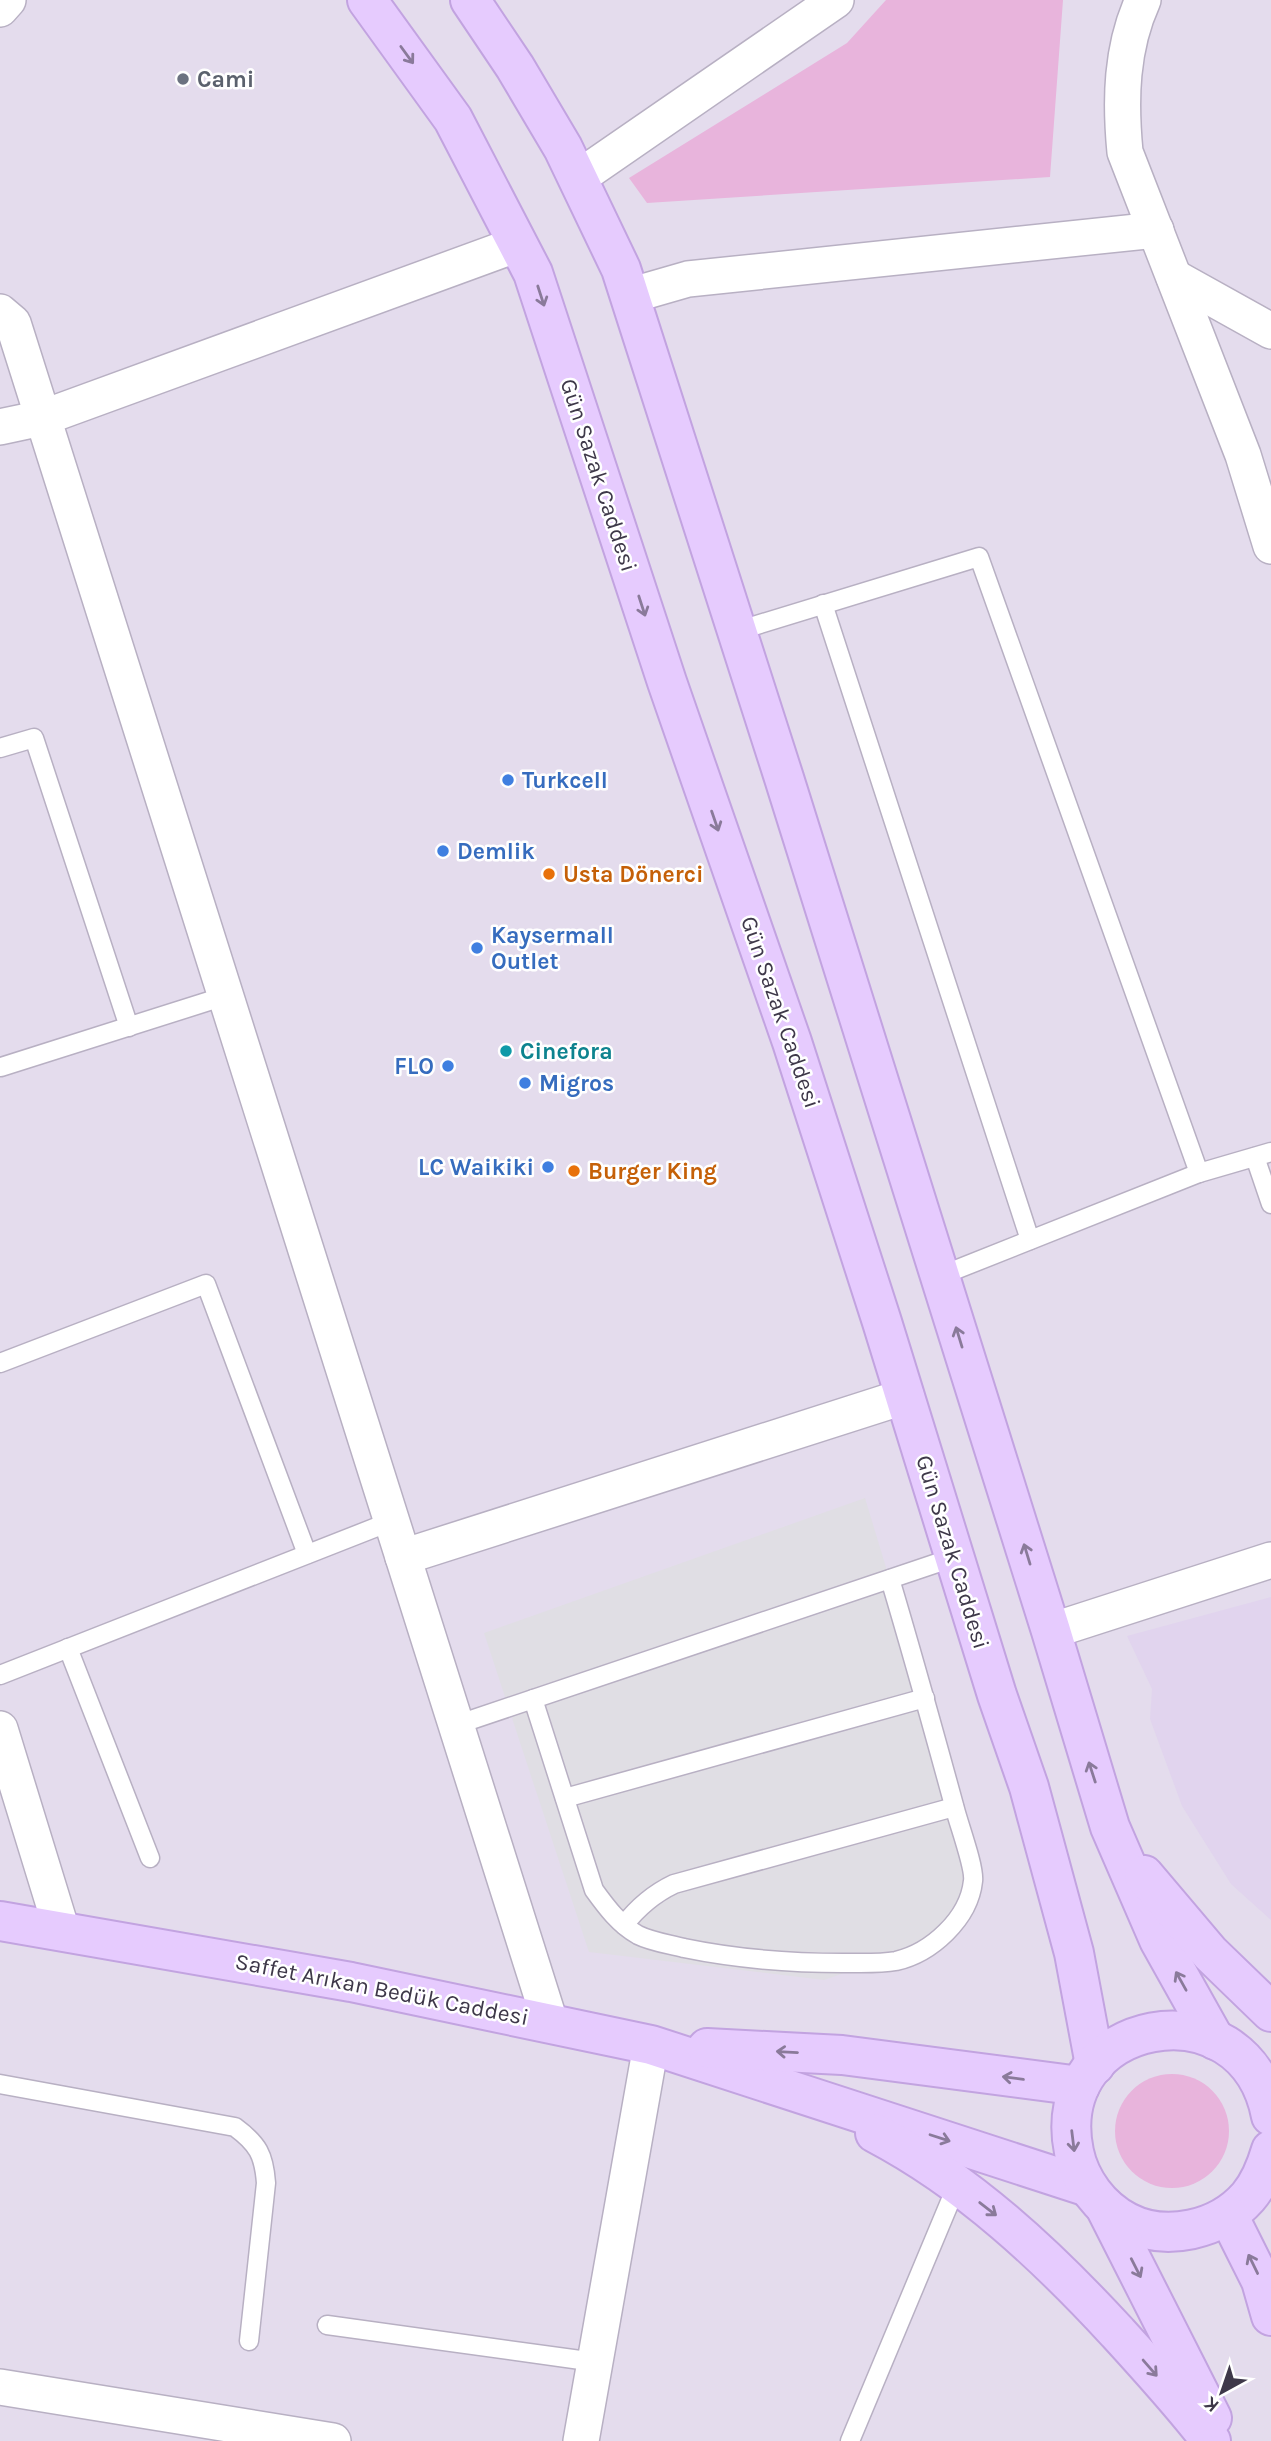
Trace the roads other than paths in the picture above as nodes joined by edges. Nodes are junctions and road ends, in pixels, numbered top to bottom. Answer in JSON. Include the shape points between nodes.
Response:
{"nodes":[{"id":1,"x":8,"y":0,"type":"edge"},
{"id":2,"x":368,"y":0,"type":"edge"},
{"id":3,"x":470,"y":0,"type":"edge"},
{"id":4,"x":836,"y":0,"type":"edge"},
{"id":5,"x":1143,"y":0,"type":"edge"},
{"id":6,"x":0,"y":9,"type":"edge"},
{"id":7,"x":579,"y":178,"type":"junction"},
{"id":8,"x":1156,"y":230,"type":"junction"},
{"id":9,"x":518,"y":244,"type":"junction"},
{"id":10,"x":1174,"y":277,"type":"junction"},
{"id":11,"x":629,"y":296,"type":"junction"},
{"id":12,"x":0,"y":312,"type":"edge"},
{"id":13,"x":1271,"y":331,"type":"edge"},
{"id":14,"x":42,"y":418,"type":"junction"},
{"id":15,"x":0,"y":427,"type":"edge"},
{"id":16,"x":1271,"y":546,"type":"edge"},
{"id":17,"x":823,"y":604,"type":"junction"},
{"id":18,"x":737,"y":631,"type":"junction"},
{"id":19,"x":0,"y":748,"type":"edge"},
{"id":20,"x":225,"y":996,"type":"junction"},
{"id":21,"x":129,"y":1027,"type":"junction"},
{"id":22,"x":1,"y":1067,"type":"edge"},
{"id":23,"x":1263,"y":1155,"type":"edge"},
{"id":24,"x":1199,"y":1172,"type":"junction"},
{"id":25,"x":1271,"y":1204,"type":"edge"},
{"id":26,"x":1030,"y":1240,"type":"junction"},
{"id":27,"x":940,"y":1276,"type":"junction"},
{"id":28,"x":0,"y":1363,"type":"edge"},
{"id":29,"x":906,"y":1396,"type":"junction"},
{"id":30,"x":392,"y":1521,"type":"junction"},
{"id":31,"x":307,"y":1554,"type":"junction"},
{"id":32,"x":403,"y":1557,"type":"junction"},
{"id":33,"x":955,"y":1557,"type":"junction"},
{"id":34,"x":1271,"y":1560,"type":"edge"},
{"id":35,"x":890,"y":1579,"type":"junction"},
{"id":36,"x":1051,"y":1631,"type":"junction"},
{"id":37,"x":68,"y":1648,"type":"junction"},
{"id":38,"x":0,"y":1675,"type":"edge"},
{"id":39,"x":925,"y":1698,"type":"junction"},
{"id":40,"x":533,"y":1699,"type":"junction"},
{"id":41,"x":456,"y":1725,"type":"junction"},
{"id":42,"x":0,"y":1729,"type":"edge"},
{"id":43,"x":565,"y":1798,"type":"junction"},
{"id":44,"x":954,"y":1807,"type":"junction"},
{"id":45,"x":1110,"y":1827,"type":"junction"},
{"id":46,"x":150,"y":1858,"type":"dead end"},
{"id":47,"x":0,"y":1921,"type":"edge"},
{"id":48,"x":624,"y":1926,"type":"junction"},
{"id":49,"x":62,"y":1931,"type":"junction"},
{"id":50,"x":1271,"y":2012,"type":"edge"},
{"id":51,"x":550,"y":2022,"type":"junction"},
{"id":52,"x":1215,"y":2040,"type":"junction"},
{"id":53,"x":652,"y":2045,"type":"junction"},
{"id":54,"x":1088,"y":2076,"type":"junction"},
{"id":55,"x":1263,"y":2077,"type":"edge"},
{"id":56,"x":759,"y":2079,"type":"junction"},
{"id":57,"x":0,"y":2084,"type":"edge"},
{"id":58,"x":1271,"y":2116,"type":"edge"},
{"id":59,"x":1271,"y":2150,"type":"edge"},
{"id":60,"x":957,"y":2185,"type":"junction"},
{"id":61,"x":1097,"y":2197,"type":"junction"},
{"id":62,"x":1249,"y":2203,"type":"edge"},
{"id":63,"x":1271,"y":2316,"type":"edge"},
{"id":64,"x":327,"y":2325,"type":"dead end"},
{"id":65,"x":249,"y":2341,"type":"dead end"},
{"id":66,"x":595,"y":2362,"type":"junction"},
{"id":67,"x":0,"y":2387,"type":"edge"},
{"id":68,"x":333,"y":2441,"type":"edge"},
{"id":69,"x":581,"y":2441,"type":"edge"},
{"id":70,"x":850,"y":2441,"type":"edge"},
{"id":71,"x":1211,"y":2441,"type":"edge"},
{"id":72,"x":1223,"y":2441,"type":"edge"}],
"edges":[{"from":1,"to":6,"type":"street"},
{"from":2,"to":9,"type":"street","name":"Gün Sazak Caddesi","one_way":true,"via":[[453,119]]},
{"from":3,"to":7,"type":"street"},
{"from":4,"to":7,"type":"street"},
{"from":5,"to":8,"type":"street","via":[[1128,43],[1122,116],[1125,152]]},
{"from":7,"to":11,"type":"street"},
{"from":8,"to":10,"type":"street"},
{"from":8,"to":11,"type":"street","via":[[688,279]]},
{"from":9,"to":14,"type":"street"},
{"from":9,"to":29,"type":"street","name":"Gün Sazak Caddesi","one_way":true,"via":[[533,273]]},
{"from":10,"to":13,"type":"street"},
{"from":10,"to":16,"type":"street","via":[[1242,455]]},
{"from":11,"to":18,"type":"street"},
{"from":12,"to":14,"type":"street","via":[[13,323]]},
{"from":14,"to":15,"type":"street"},
{"from":14,"to":20,"type":"street"},
{"from":17,"to":18,"type":"lane"},
{"from":17,"to":24,"type":"lane","via":[[979,557]]},
{"from":17,"to":26,"type":"lane"},
{"from":18,"to":27,"type":"street"},
{"from":19,"to":21,"type":"lane","via":[[34,737]]},
{"from":20,"to":21,"type":"lane"},
{"from":20,"to":30,"type":"street"},
{"from":21,"to":22,"type":"lane"},
{"from":23,"to":24,"type":"lane"},
{"from":23,"to":25,"type":"lane"},
{"from":24,"to":26,"type":"lane"},
{"from":26,"to":27,"type":"lane"},
{"from":36,"to":27,"type":"street","one_way":true},
{"from":28,"to":31,"type":"lane","via":[[206,1284]]},
{"from":29,"to":32,"type":"street"},
{"from":29,"to":33,"type":"street","name":"Gün Sazak Caddesi"},
{"from":30,"to":31,"type":"lane"},
{"from":30,"to":32,"type":"street"},
{"from":31,"to":37,"type":"lane"},
{"from":32,"to":41,"type":"street"},
{"from":33,"to":35,"type":"lane"},
{"from":33,"to":54,"type":"street","name":"Gün Sazak Caddesi","via":[[1056,1882],[1074,1953]]},
{"from":34,"to":36,"type":"street"},
{"from":35,"to":39,"type":"lane"},
{"from":35,"to":40,"type":"lane"},
{"from":45,"to":36,"type":"street","one_way":true},
{"from":37,"to":38,"type":"lane"},
{"from":37,"to":46,"type":"lane"},
{"from":39,"to":43,"type":"lane"},
{"from":39,"to":44,"type":"lane"},
{"from":40,"to":41,"type":"lane"},
{"from":40,"to":43,"type":"lane"},
{"from":41,"to":51,"type":"street"},
{"from":42,"to":49,"type":"street"},
{"from":43,"to":48,"type":"lane","via":[[594,1890]]},
{"from":44,"to":48,"type":"lane","via":[[674,1884],[649,1899]]},
{"from":44,"to":48,"type":"lane","via":[[974,1880],[949,1929],[916,1954],[895,1961],[855,1963],[762,1960],[659,1942]]},
{"from":45,"to":50,"type":"street","via":[[1185,1926]]},
{"from":52,"to":45,"type":"street","one_way":true,"via":[[1158,1940]]},
{"from":47,"to":49,"type":"street","name":"Saffet Arıkan Bedük Caddesi"},
{"from":49,"to":51,"type":"street","name":"Saffet Arıkan Bedük Caddesi"},
{"from":51,"to":53,"type":"street","name":"Saffet Arıkan Bedük Caddesi"},
{"from":52,"to":54,"type":"street","via":[[1191,2031],[1138,2035],[1114,2047]]},
{"from":52,"to":55,"type":"street"},
{"from":54,"to":53,"type":"street","one_way":true,"via":[[842,2055]]},
{"from":53,"to":56,"type":"street","name":"Saffet Arıkan Bedük Caddesi"},
{"from":53,"to":66,"type":"street"},
{"from":54,"to":61,"type":"street","one_way":true,"via":[[1072,2111],[1071,2138],[1076,2164]]},
{"from":55,"to":58,"type":"street"},
{"from":56,"to":60,"type":"street","via":[[895,2143]]},
{"from":56,"to":61,"type":"street","one_way":true},
{"from":57,"to":65,"type":"lane","via":[[235,2127],[248,2136],[265,2165],[266,2183]]},
{"from":59,"to":62,"type":"street"},
{"from":60,"to":70,"type":"lane"},
{"from":60,"to":71,"type":"street","one_way":true,"via":[[1066,2278],[1149,2366]]},
{"from":61,"to":62,"type":"street","via":[[1128,2222],[1179,2232],[1205,2226]]},
{"from":61,"to":72,"type":"street","one_way":true},
{"from":63,"to":62,"type":"street","one_way":true},
{"from":64,"to":66,"type":"lane"},
{"from":66,"to":69,"type":"street"},
{"from":67,"to":68,"type":"street"}]}
